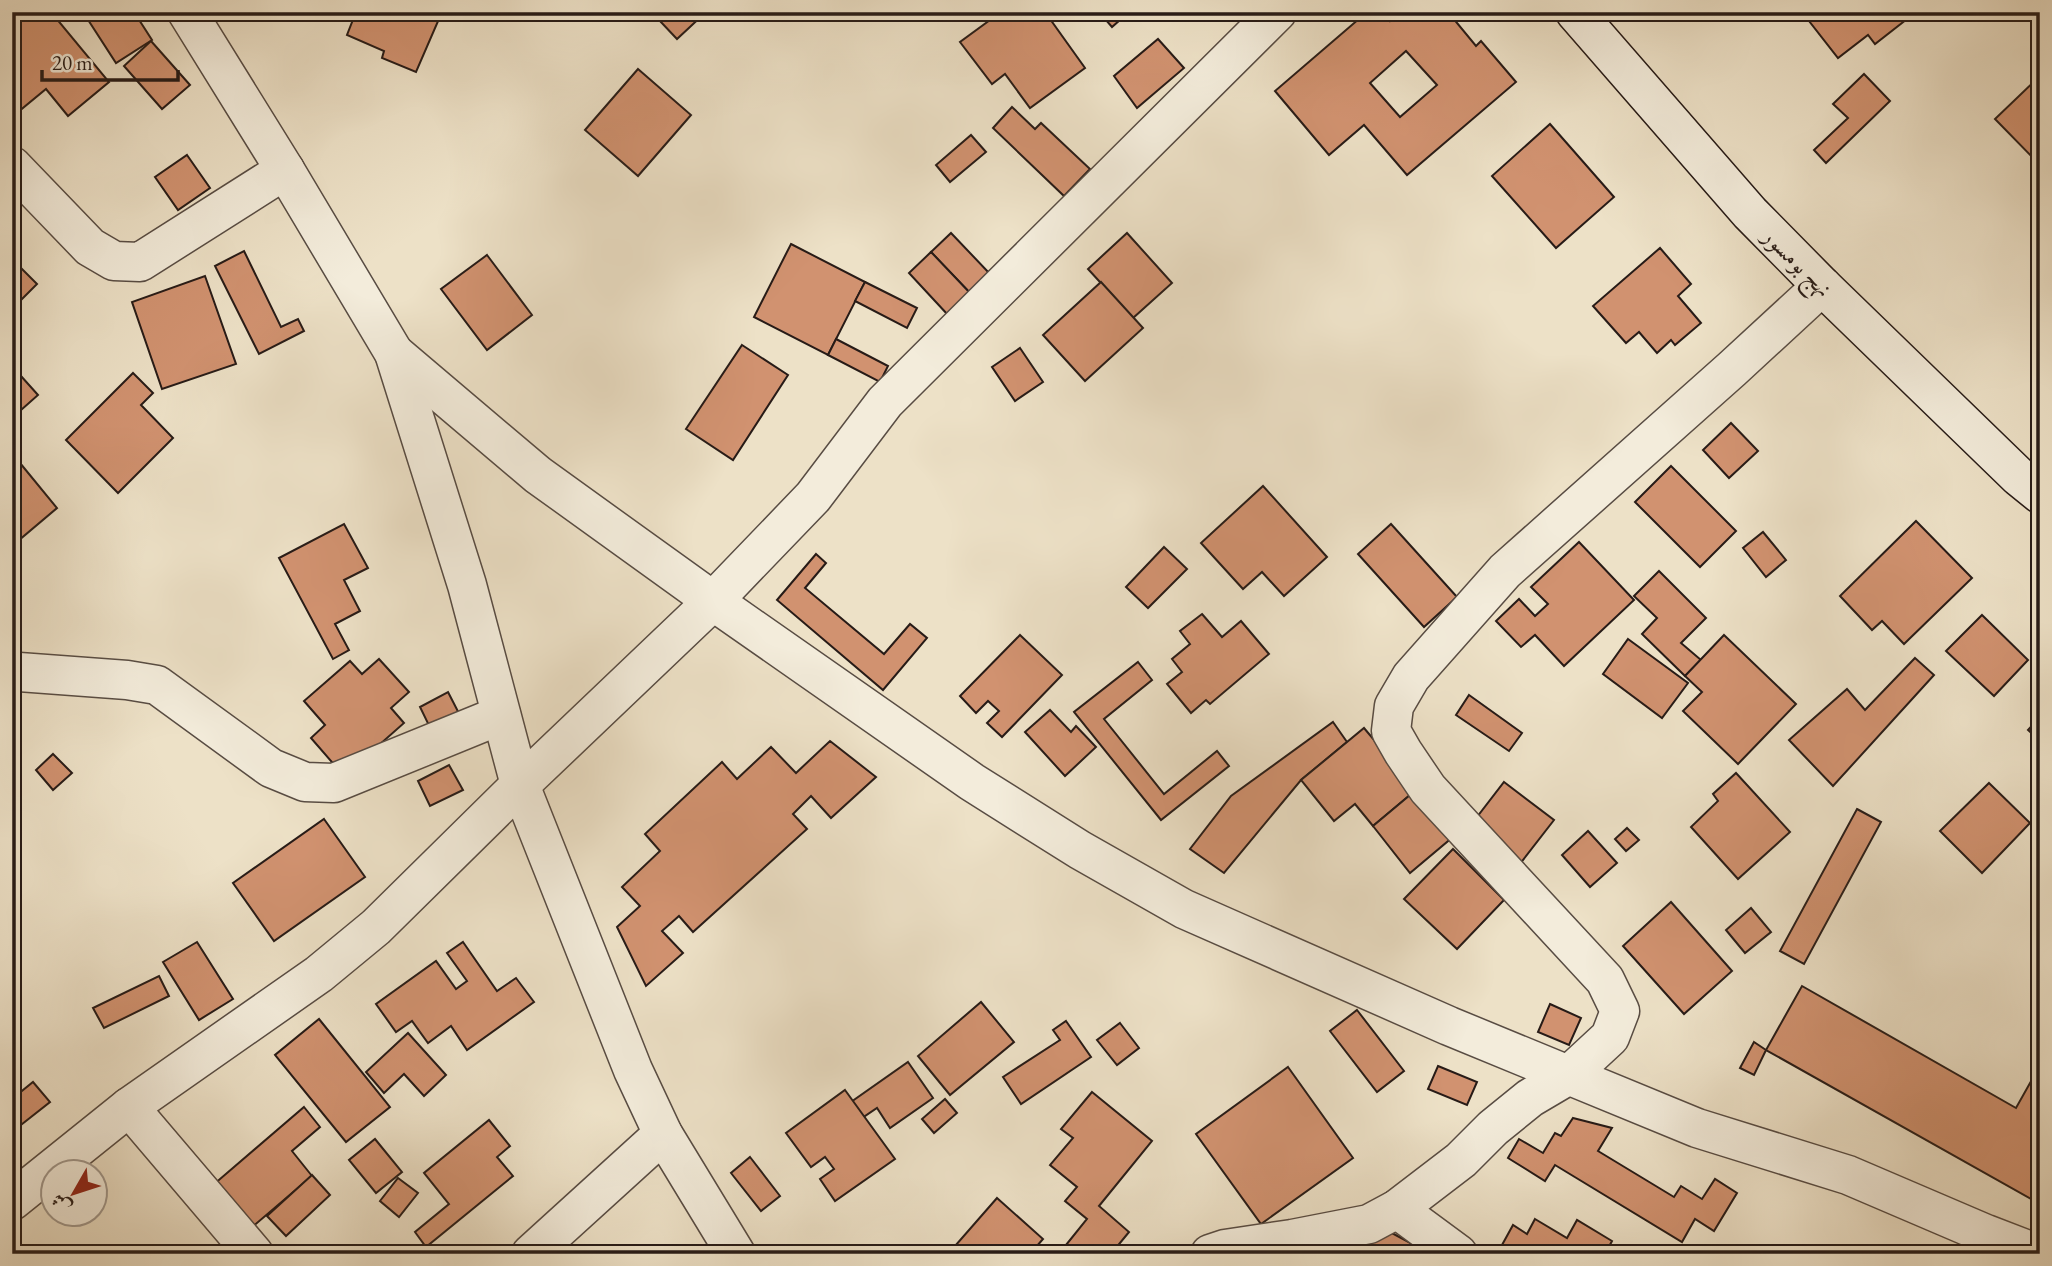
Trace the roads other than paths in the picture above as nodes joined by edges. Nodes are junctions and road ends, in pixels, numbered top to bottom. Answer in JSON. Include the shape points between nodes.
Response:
{"nodes":[{"id":1,"x":187,"y":12,"type":"edge"},
{"id":2,"x":1277,"y":12,"type":"edge"},
{"id":3,"x":1576,"y":12,"type":"edge"},
{"id":4,"x":12,"y":166,"type":"edge"},
{"id":5,"x":285,"y":170,"type":"junction"},
{"id":6,"x":1822,"y":286,"type":"junction"},
{"id":7,"x":394,"y":353,"type":"junction"},
{"id":8,"x":2040,"y":494,"type":"edge"},
{"id":9,"x":713,"y":601,"type":"junction"},
{"id":10,"x":19,"y":672,"type":"dead end"},
{"id":11,"x":501,"y":715,"type":"junction"},
{"id":12,"x":520,"y":785,"type":"junction"},
{"id":13,"x":1569,"y":1075,"type":"junction"},
{"id":14,"x":129,"y":1107,"type":"junction"},
{"id":15,"x":663,"y":1134,"type":"junction"},
{"id":16,"x":12,"y":1201,"type":"edge"},
{"id":17,"x":1397,"y":1209,"type":"junction"},
{"id":18,"x":254,"y":1254,"type":"edge"},
{"id":19,"x":531,"y":1254,"type":"edge"},
{"id":20,"x":736,"y":1254,"type":"edge"},
{"id":21,"x":1210,"y":1254,"type":"edge"},
{"id":22,"x":1458,"y":1254,"type":"edge"},
{"id":23,"x":2038,"y":1254,"type":"edge"}],
"edges":[{"from":1,"to":5,"type":"street"},
{"from":2,"to":9,"type":"street","via":[[885,402],[813,497]]},
{"from":3,"to":6,"type":"street","name":"نهج بومسور","via":[[1750,214]]},
{"from":4,"to":5,"type":"street","via":[[90,247],[114,261],[140,262]]},
{"from":5,"to":7,"type":"street"},
{"from":6,"to":8,"type":"street","name":"نهج بومسور"},
{"from":6,"to":13,"type":"street","via":[[1505,571],[1410,677],[1394,706],[1391,731],[1428,789],[1605,980],[1620,1011],[1610,1037]]},
{"from":7,"to":9,"type":"street","via":[[538,475]]},
{"from":7,"to":11,"type":"street","via":[[467,585]]},
{"from":9,"to":12,"type":"street"},
{"from":9,"to":13,"type":"street","via":[[972,782],[1184,909]]},
{"from":10,"to":11,"type":"street","via":[[157,685],[271,768],[305,782],[334,783]]},
{"from":11,"to":12,"type":"street"},
{"from":12,"to":14,"type":"street","via":[[376,927]]},
{"from":12,"to":15,"type":"street"},
{"from":13,"to":17,"type":"street","via":[[1530,1098]]},
{"from":13,"to":23,"type":"street","via":[[1697,1128],[1848,1175]]},
{"from":14,"to":16,"type":"street"},
{"from":14,"to":18,"type":"street"},
{"from":15,"to":19,"type":"street"},
{"from":15,"to":20,"type":"street"},
{"from":17,"to":21,"type":"street","via":[[1369,1224]]},
{"from":17,"to":22,"type":"street"}]}
